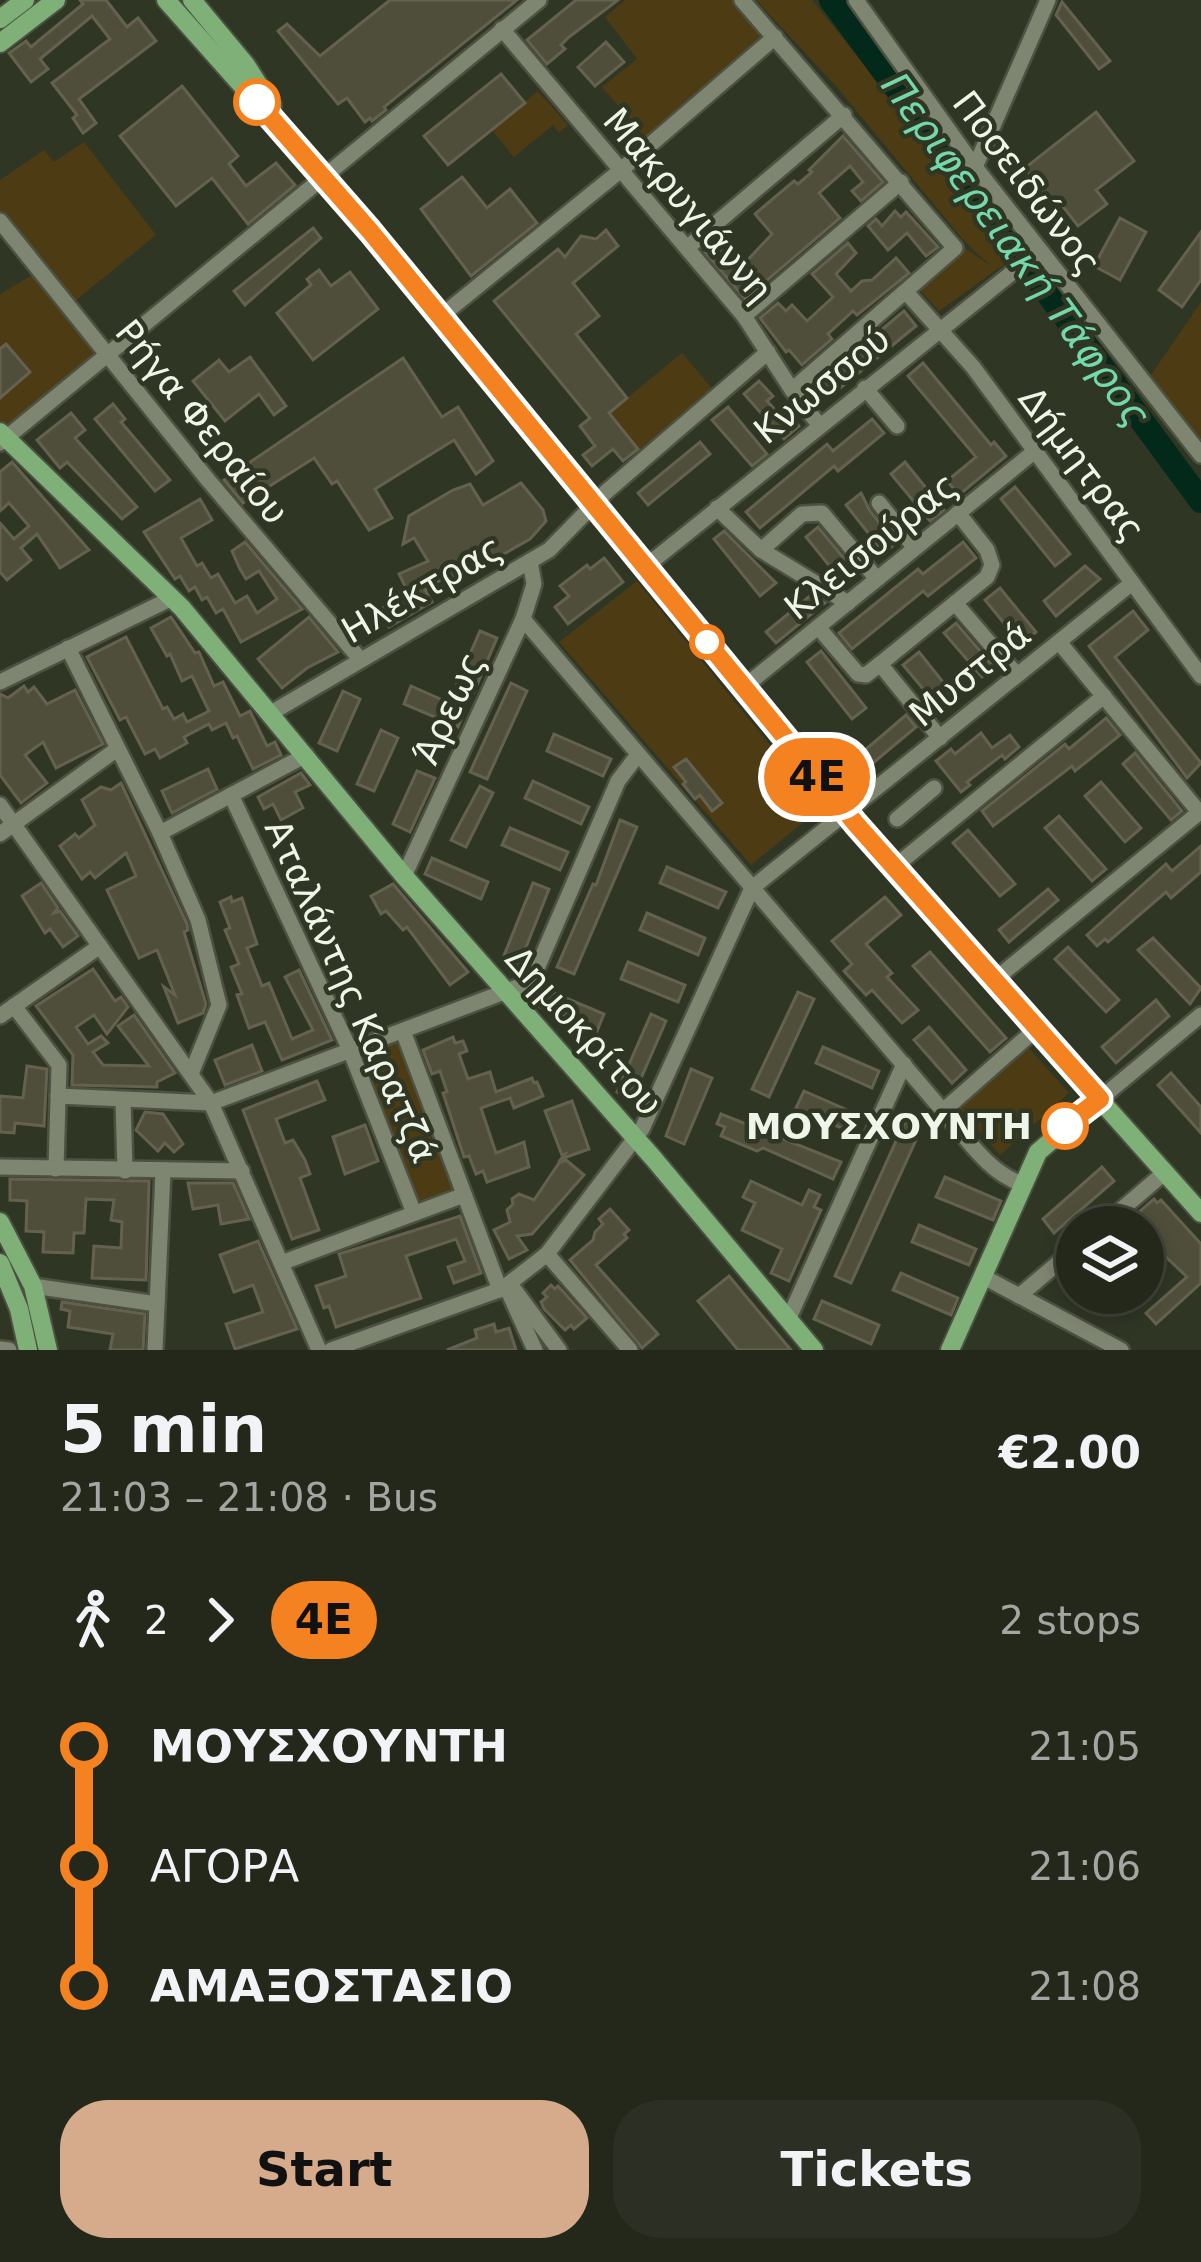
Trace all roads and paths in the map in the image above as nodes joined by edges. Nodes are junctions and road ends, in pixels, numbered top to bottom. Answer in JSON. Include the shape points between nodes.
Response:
{"nodes":[{"id":1,"x":25,"y":0,"type":"edge"},
{"id":2,"x":56,"y":0,"type":"edge"},
{"id":3,"x":166,"y":0,"type":"edge"},
{"id":4,"x":192,"y":0,"type":"edge"},
{"id":5,"x":538,"y":0,"type":"edge"},
{"id":6,"x":742,"y":0,"type":"edge"},
{"id":7,"x":856,"y":0,"type":"edge"},
{"id":8,"x":1048,"y":0,"type":"edge"},
{"id":9,"x":0,"y":19,"type":"edge"},
{"id":10,"x":502,"y":29,"type":"junction"},
{"id":11,"x":775,"y":37,"type":"junction"},
{"id":12,"x":0,"y":43,"type":"edge"},
{"id":13,"x":844,"y":115,"type":"junction"},
{"id":14,"x":292,"y":138,"type":"junction"},
{"id":15,"x":974,"y":167,"type":"junction"},
{"id":16,"x":621,"y":170,"type":"junction"},
{"id":17,"x":323,"y":174,"type":"junction"},
{"id":18,"x":901,"y":182,"type":"junction"},
{"id":19,"x":0,"y":221,"type":"edge"},
{"id":20,"x":687,"y":248,"type":"junction"},
{"id":21,"x":1036,"y":253,"type":"junction"},
{"id":22,"x":908,"y":292,"type":"junction"},
{"id":23,"x":745,"y":316,"type":"junction"},
{"id":24,"x":440,"y":317,"type":"junction"},
{"id":25,"x":940,"y":328,"type":"junction"},
{"id":26,"x":768,"y":352,"type":"junction"},
{"id":27,"x":107,"y":353,"type":"junction"},
{"id":28,"x":865,"y":388,"type":"junction"},
{"id":29,"x":792,"y":390,"type":"junction"},
{"id":30,"x":820,"y":426,"type":"junction"},
{"id":31,"x":897,"y":426,"type":"dead end"},
{"id":32,"x":2,"y":438,"type":"edge"},
{"id":33,"x":1035,"y":451,"type":"junction"},
{"id":34,"x":1201,"y":455,"type":"edge"},
{"id":35,"x":879,"y":503,"type":"dead end"},
{"id":36,"x":594,"y":506,"type":"junction"},
{"id":37,"x":717,"y":508,"type":"junction"},
{"id":38,"x":958,"y":513,"type":"junction"},
{"id":39,"x":915,"y":548,"type":"junction"},
{"id":40,"x":761,"y":550,"type":"junction"},
{"id":41,"x":530,"y":561,"type":"junction"},
{"id":42,"x":645,"y":567,"type":"junction"},
{"id":43,"x":877,"y":579,"type":"junction"},
{"id":44,"x":1132,"y":583,"type":"junction"},
{"id":45,"x":172,"y":598,"type":"junction"},
{"id":46,"x":848,"y":603,"type":"junction"},
{"id":47,"x":956,"y":603,"type":"junction"},
{"id":48,"x":523,"y":620,"type":"junction"},
{"id":49,"x":818,"y":626,"type":"junction"},
{"id":50,"x":1059,"y":642,"type":"junction"},
{"id":51,"x":68,"y":648,"type":"junction"},
{"id":52,"x":360,"y":659,"type":"junction"},
{"id":53,"x":880,"y":664,"type":"junction"},
{"id":54,"x":1017,"y":675,"type":"junction"},
{"id":55,"x":1201,"y":676,"type":"edge"},
{"id":56,"x":0,"y":682,"type":"edge"},
{"id":57,"x":744,"y":686,"type":"junction"},
{"id":58,"x":1104,"y":696,"type":"junction"},
{"id":59,"x":271,"y":713,"type":"junction"},
{"id":60,"x":940,"y":738,"type":"junction"},
{"id":61,"x":117,"y":749,"type":"junction"},
{"id":62,"x":306,"y":755,"type":"junction"},
{"id":63,"x":637,"y":756,"type":"junction"},
{"id":64,"x":934,"y":788,"type":"dead end"},
{"id":65,"x":231,"y":794,"type":"junction"},
{"id":66,"x":0,"y":805,"type":"edge"},
{"id":67,"x":1200,"y":812,"type":"edge"},
{"id":68,"x":847,"y":813,"type":"junction"},
{"id":69,"x":897,"y":819,"type":"dead end"},
{"id":70,"x":7,"y":829,"type":"edge"},
{"id":71,"x":160,"y":833,"type":"junction"},
{"id":72,"x":893,"y":868,"type":"junction"},
{"id":73,"x":404,"y":876,"type":"junction"},
{"id":74,"x":752,"y":888,"type":"junction"},
{"id":75,"x":100,"y":946,"type":"junction"},
{"id":76,"x":993,"y":981,"type":"junction"},
{"id":77,"x":506,"y":992,"type":"junction"},
{"id":78,"x":7,"y":1011,"type":"edge"},
{"id":79,"x":1201,"y":1015,"type":"edge"},
{"id":80,"x":1036,"y":1029,"type":"junction"},
{"id":81,"x":404,"y":1031,"type":"junction"},
{"id":82,"x":350,"y":1050,"type":"junction"},
{"id":83,"x":904,"y":1064,"type":"junction"},
{"id":84,"x":190,"y":1074,"type":"junction"},
{"id":85,"x":58,"y":1096,"type":"junction"},
{"id":86,"x":1100,"y":1099,"type":"junction"},
{"id":87,"x":122,"y":1100,"type":"junction"},
{"id":88,"x":211,"y":1103,"type":"junction"},
{"id":89,"x":943,"y":1111,"type":"junction"},
{"id":90,"x":637,"y":1139,"type":"junction"},
{"id":91,"x":0,"y":1167,"type":"edge"},
{"id":92,"x":56,"y":1169,"type":"junction"},
{"id":93,"x":125,"y":1171,"type":"junction"},
{"id":94,"x":242,"y":1171,"type":"junction"},
{"id":95,"x":164,"y":1172,"type":"junction"},
{"id":96,"x":1164,"y":1173,"type":"junction"},
{"id":97,"x":1023,"y":1184,"type":"junction"},
{"id":98,"x":464,"y":1195,"type":"junction"},
{"id":99,"x":1126,"y":1206,"type":"edge"},
{"id":100,"x":414,"y":1213,"type":"junction"},
{"id":101,"x":1201,"y":1213,"type":"edge"},
{"id":102,"x":0,"y":1222,"type":"edge"},
{"id":103,"x":547,"y":1254,"type":"junction"},
{"id":104,"x":281,"y":1263,"type":"junction"},
{"id":105,"x":1056,"y":1265,"type":"edge"},
{"id":106,"x":2,"y":1271,"type":"edge"},
{"id":107,"x":982,"y":1276,"type":"junction"},
{"id":108,"x":33,"y":1286,"type":"junction"},
{"id":109,"x":505,"y":1287,"type":"junction"},
{"id":110,"x":1019,"y":1296,"type":"junction"},
{"id":111,"x":157,"y":1304,"type":"junction"},
{"id":112,"x":788,"y":1319,"type":"junction"},
{"id":113,"x":0,"y":1348,"type":"edge"},
{"id":114,"x":9,"y":1350,"type":"edge"},
{"id":115,"x":28,"y":1350,"type":"edge"},
{"id":116,"x":48,"y":1350,"type":"edge"},
{"id":117,"x":154,"y":1350,"type":"edge"},
{"id":118,"x":320,"y":1350,"type":"edge"},
{"id":119,"x":332,"y":1350,"type":"edge"},
{"id":120,"x":535,"y":1350,"type":"edge"},
{"id":121,"x":559,"y":1350,"type":"edge"},
{"id":122,"x":630,"y":1350,"type":"edge"},
{"id":123,"x":814,"y":1350,"type":"edge"},
{"id":124,"x":950,"y":1350,"type":"edge"},
{"id":125,"x":1121,"y":1350,"type":"edge"}],
"edges":[{"from":1,"to":9,"type":"main road"},
{"from":2,"to":12,"type":"main road"},
{"from":3,"to":14,"type":"main road"},
{"from":4,"to":14,"type":"main road","via":[[247,65]]},
{"from":5,"to":10,"type":"street"},
{"from":6,"to":11,"type":"street"},
{"from":7,"to":15,"type":"street","name":"Ποσειδώνος"},
{"from":8,"to":15,"type":"street"},
{"from":10,"to":16,"type":"street","name":"Μακρυγιάννη"},
{"from":10,"to":17,"type":"street"},
{"from":11,"to":13,"type":"street"},
{"from":11,"to":16,"type":"street"},
{"from":13,"to":18,"type":"street"},
{"from":13,"to":20,"type":"street"},
{"from":14,"to":17,"type":"main road"},
{"from":15,"to":21,"type":"street","name":"Ποσειδώνος"},
{"from":16,"to":20,"type":"street","name":"Μακρυγιάννη"},
{"from":16,"to":24,"type":"street"},
{"from":17,"to":24,"type":"main road"},
{"from":17,"to":27,"type":"street"},
{"from":18,"to":22,"type":"street","via":[[955,248]]},
{"from":18,"to":23,"type":"street"},
{"from":19,"to":27,"type":"street","name":"Ρήγα Φεραίου"},
{"from":20,"to":23,"type":"street","name":"Μακρυγιάννη"},
{"from":21,"to":25,"type":"street","name":"Κνωσσού"},
{"from":21,"to":34,"type":"street","name":"Ποσειδώνος"},
{"from":22,"to":25,"type":"street","name":"Δήμητρας"},
{"from":22,"to":29,"type":"street"},
{"from":23,"to":26,"type":"street","name":"Μακρυγιάννη"},
{"from":24,"to":36,"type":"main road"},
{"from":25,"to":28,"type":"street","name":"Κνωσσού"},
{"from":25,"to":33,"type":"street","name":"Δήμητρας"},
{"from":26,"to":29,"type":"street","name":"Μακρυγιάννη"},
{"from":26,"to":36,"type":"street","name":"Ηλέκτρας"},
{"from":27,"to":32,"type":"street"},
{"from":27,"to":52,"type":"street","name":"Ρήγα Φεραίου"},
{"from":28,"to":30,"type":"street","name":"Κνωσσού"},
{"from":28,"to":31,"type":"street"},
{"from":29,"to":30,"type":"street","name":"Μακρυγιάννη"},
{"from":30,"to":37,"type":"street","name":"Κνωσσού"},
{"from":32,"to":45,"type":"main road","name":"Δημοκρίτου"},
{"from":33,"to":38,"type":"street","name":"Κλεισούρας"},
{"from":33,"to":44,"type":"street","name":"Δήμητρας"},
{"from":35,"to":39,"type":"street"},
{"from":36,"to":41,"type":"street","name":"Ηλέκτρας"},
{"from":36,"to":42,"type":"main road"},
{"from":37,"to":40,"type":"street"},
{"from":37,"to":42,"type":"street","name":"Κνωσσού"},
{"from":38,"to":39,"type":"street","name":"Κλεισούρας"},
{"from":38,"to":47,"type":"street","via":[[992,565]]},
{"from":39,"to":43,"type":"street","name":"Κλεισούρας"},
{"from":40,"to":43,"type":"street","via":[[802,514],[823,512]]},
{"from":40,"to":46,"type":"street"},
{"from":41,"to":48,"type":"street","name":"Άρεως","via":[[534,584]]},
{"from":41,"to":52,"type":"street","name":"Ηλέκτρας"},
{"from":42,"to":57,"type":"main road"},
{"from":43,"to":46,"type":"street","name":"Κλεισούρας"},
{"from":44,"to":50,"type":"street","name":"Μυστρά"},
{"from":44,"to":55,"type":"street","name":"Δήμητρας"},
{"from":45,"to":51,"type":"street"},
{"from":45,"to":59,"type":"main road","name":"Δημοκρίτου"},
{"from":46,"to":49,"type":"street","name":"Κλεισούρας"},
{"from":47,"to":53,"type":"street"},
{"from":47,"to":54,"type":"street"},
{"from":48,"to":63,"type":"street"},
{"from":48,"to":73,"type":"street","name":"Άρεως"},
{"from":49,"to":53,"type":"street","via":[[857,674]]},
{"from":49,"to":57,"type":"street","name":"Κλεισούρας"},
{"from":50,"to":54,"type":"street","name":"Μυστρά"},
{"from":50,"to":58,"type":"street"},
{"from":51,"to":56,"type":"street"},
{"from":51,"to":61,"type":"street"},
{"from":52,"to":59,"type":"street","name":"Ηλέκτρας"},
{"from":53,"to":60,"type":"street"},
{"from":54,"to":60,"type":"street","name":"Μυστρά"},
{"from":57,"to":68,"type":"main road"},
{"from":58,"to":67,"type":"street"},
{"from":58,"to":72,"type":"street"},
{"from":59,"to":62,"type":"main road","name":"Δημοκρίτου"},
{"from":60,"to":68,"type":"street","name":"Μυστρά"},
{"from":61,"to":70,"type":"street"},
{"from":61,"to":71,"type":"street"},
{"from":62,"to":65,"type":"street"},
{"from":62,"to":73,"type":"main road","name":"Δημοκρίτου"},
{"from":63,"to":74,"type":"street"},
{"from":63,"to":77,"type":"street","via":[[618,782],[538,966]]},
{"from":64,"to":69,"type":"street"},
{"from":65,"to":71,"type":"street"},
{"from":65,"to":82,"type":"street","name":"Αταλάντης Καρατζά"},
{"from":66,"to":70,"type":"street"},
{"from":67,"to":76,"type":"street"},
{"from":68,"to":72,"type":"main road"},
{"from":68,"to":74,"type":"street","name":"Μυστρά"},
{"from":70,"to":75,"type":"street"},
{"from":71,"to":84,"type":"street","via":[[198,920],[220,1005]]},
{"from":72,"to":76,"type":"main road"},
{"from":73,"to":77,"type":"main road","name":"Δημοκρίτου"},
{"from":74,"to":83,"type":"street"},
{"from":74,"to":90,"type":"street"},
{"from":75,"to":78,"type":"street"},
{"from":75,"to":84,"type":"street"},
{"from":76,"to":80,"type":"main road"},
{"from":77,"to":81,"type":"street"},
{"from":77,"to":90,"type":"main road","name":"Δημοκρίτου"},
{"from":78,"to":85,"type":"street","via":[[58,1065]]},
{"from":79,"to":86,"type":"street"},
{"from":80,"to":86,"type":"main road"},
{"from":80,"to":89,"type":"street"},
{"from":81,"to":82,"type":"street"},
{"from":81,"to":98,"type":"street"},
{"from":82,"to":88,"type":"street"},
{"from":82,"to":100,"type":"street","name":"Αταλάντης Καρατζά"},
{"from":83,"to":89,"type":"street"},
{"from":83,"to":112,"type":"street"},
{"from":84,"to":88,"type":"street"},
{"from":85,"to":87,"type":"street"},
{"from":85,"to":92,"type":"street"},
{"from":86,"to":96,"type":"main road"},
{"from":86,"to":97,"type":"main road","via":[[1042,1146]]},
{"from":87,"to":88,"type":"street"},
{"from":87,"to":93,"type":"street"},
{"from":88,"to":94,"type":"street"},
{"from":89,"to":97,"type":"street","via":[[991,1165]]},
{"from":90,"to":103,"type":"street"},
{"from":90,"to":112,"type":"main road","name":"Δημοκρίτου"},
{"from":91,"to":92,"type":"street"},
{"from":92,"to":93,"type":"street"},
{"from":93,"to":95,"type":"street"},
{"from":94,"to":95,"type":"street"},
{"from":94,"to":104,"type":"street"},
{"from":95,"to":111,"type":"street"},
{"from":96,"to":99,"type":"street"},
{"from":96,"to":101,"type":"main road"},
{"from":97,"to":107,"type":"main road"},
{"from":98,"to":100,"type":"street"},
{"from":98,"to":109,"type":"street"},
{"from":100,"to":104,"type":"street"},
{"from":102,"to":108,"type":"main road"},
{"from":103,"to":109,"type":"street"},
{"from":103,"to":122,"type":"street"},
{"from":104,"to":118,"type":"street"},
{"from":105,"to":110,"type":"street"},
{"from":106,"to":115,"type":"main road"},
{"from":107,"to":110,"type":"street"},
{"from":107,"to":124,"type":"main road"},
{"from":108,"to":111,"type":"street"},
{"from":108,"to":116,"type":"main road"},
{"from":109,"to":119,"type":"street"},
{"from":109,"to":120,"type":"street"},
{"from":109,"to":121,"type":"street"},
{"from":110,"to":125,"type":"street"},
{"from":111,"to":117,"type":"street"},
{"from":112,"to":123,"type":"main road","name":"Δημοκρίτου"},
{"from":113,"to":114,"type":"street"}]}
